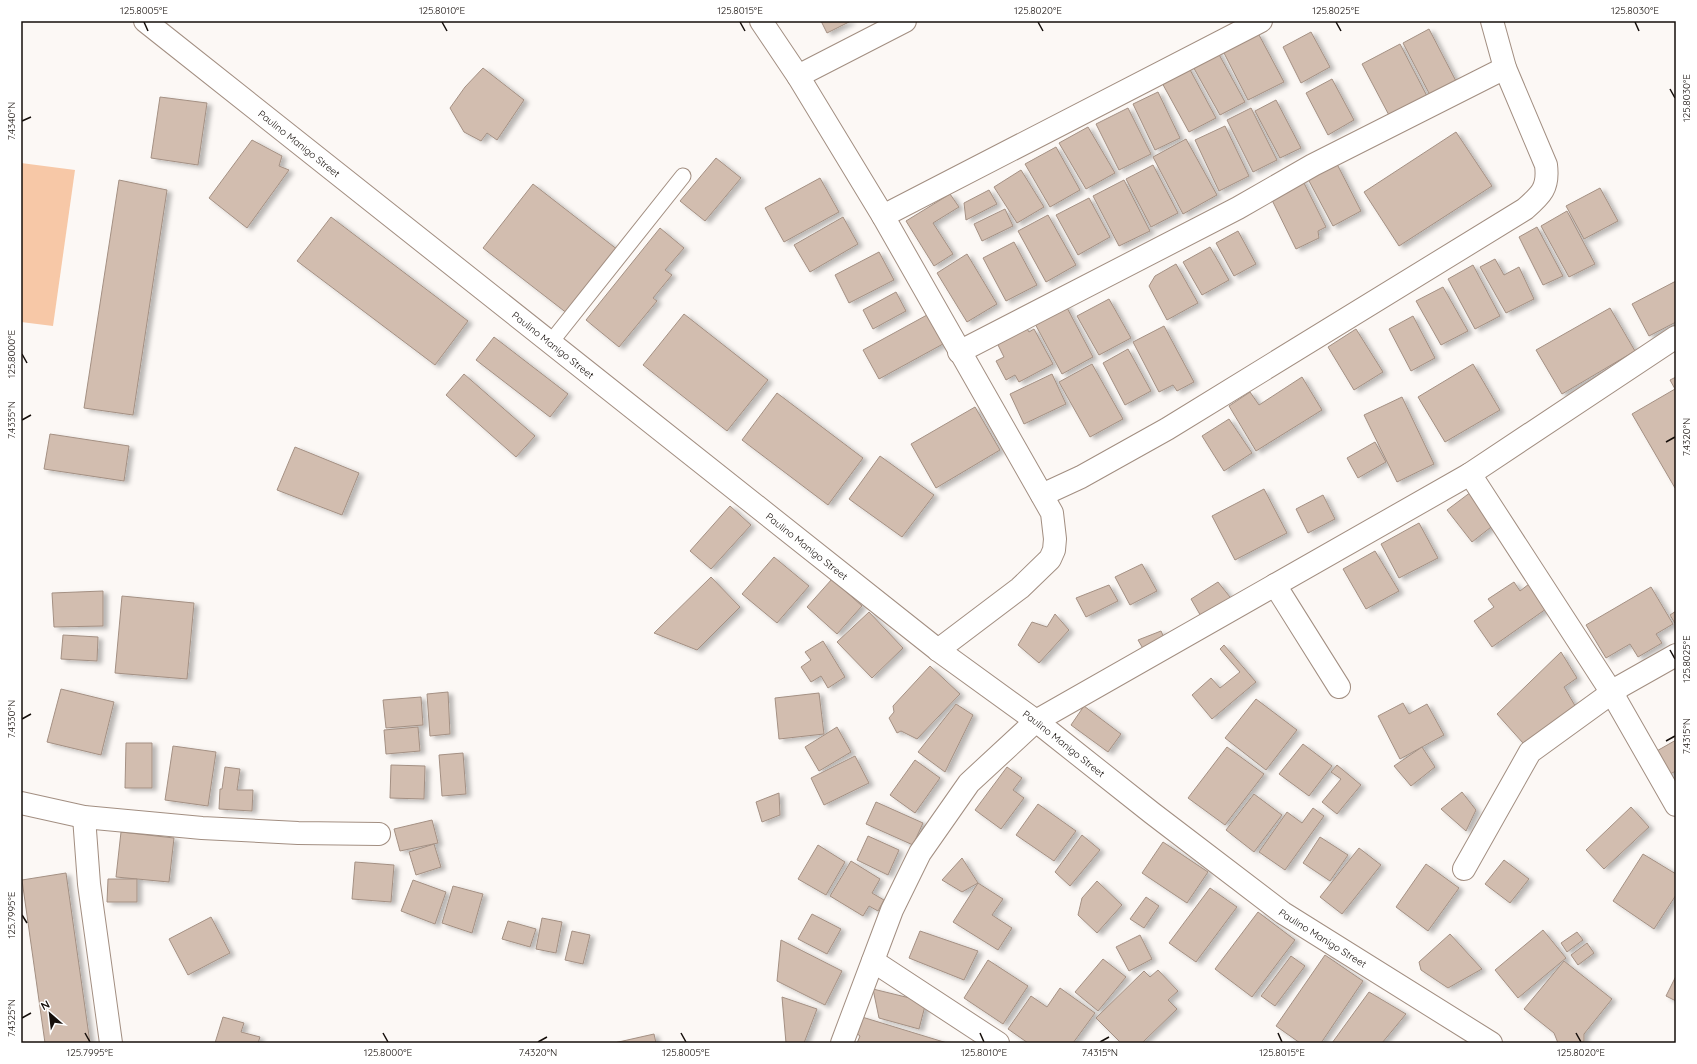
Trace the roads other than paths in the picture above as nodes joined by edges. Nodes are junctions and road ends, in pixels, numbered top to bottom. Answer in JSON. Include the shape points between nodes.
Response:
{"nodes":[{"id":1,"x":145,"y":21,"type":"edge"},
{"id":2,"x":760,"y":21,"type":"edge"},
{"id":3,"x":905,"y":21,"type":"edge"},
{"id":4,"x":1261,"y":21,"type":"edge"},
{"id":5,"x":1492,"y":21,"type":"edge"},
{"id":6,"x":1505,"y":68,"type":"junction"},
{"id":7,"x":798,"y":76,"type":"junction"},
{"id":8,"x":683,"y":176,"type":"dead end"},
{"id":9,"x":883,"y":216,"type":"junction"},
{"id":10,"x":1676,"y":337,"type":"edge"},
{"id":11,"x":552,"y":342,"type":"junction"},
{"id":12,"x":959,"y":352,"type":"junction"},
{"id":13,"x":1470,"y":474,"type":"junction"},
{"id":14,"x":1042,"y":495,"type":"junction"},
{"id":15,"x":1275,"y":585,"type":"junction"},
{"id":16,"x":938,"y":650,"type":"junction"},
{"id":17,"x":1676,"y":655,"type":"edge"},
{"id":18,"x":1339,"y":687,"type":"dead end"},
{"id":19,"x":1612,"y":693,"type":"junction"},
{"id":20,"x":1036,"y":721,"type":"junction"},
{"id":21,"x":21,"y":804,"type":"edge"},
{"id":22,"x":1676,"y":805,"type":"edge"},
{"id":23,"x":84,"y":816,"type":"junction"},
{"id":24,"x":379,"y":834,"type":"dead end"},
{"id":25,"x":1464,"y":869,"type":"dead end"},
{"id":26,"x":873,"y":961,"type":"junction"},
{"id":27,"x":111,"y":1043,"type":"edge"},
{"id":28,"x":842,"y":1043,"type":"edge"},
{"id":29,"x":998,"y":1043,"type":"edge"},
{"id":30,"x":1490,"y":1043,"type":"edge"}],
"edges":[{"from":1,"to":11,"type":"street","name":"Paulino Manigo Street"},
{"from":2,"to":7,"type":"street"},
{"from":3,"to":7,"type":"street"},
{"from":4,"to":9,"type":"street"},
{"from":5,"to":6,"type":"street"},
{"from":6,"to":12,"type":"street","via":[[1319,162],[1238,208]]},
{"from":6,"to":14,"type":"street","via":[[1546,165],[1548,175],[1540,196],[1525,209],[1167,429],[1081,477]]},
{"from":7,"to":9,"type":"street"},
{"from":8,"to":11,"type":"lane"},
{"from":9,"to":12,"type":"street"},
{"from":10,"to":13,"type":"street"},
{"from":11,"to":16,"type":"street","name":"Paulino Manigo Street"},
{"from":12,"to":14,"type":"street"},
{"from":13,"to":15,"type":"street"},
{"from":13,"to":19,"type":"street"},
{"from":14,"to":16,"type":"street","via":[[1052,513],[1054,528],[1054,550],[1050,559],[1020,588]]},
{"from":15,"to":18,"type":"street"},
{"from":15,"to":20,"type":"street"},
{"from":16,"to":20,"type":"street","name":"Paulino Manigo Street"},
{"from":17,"to":19,"type":"street"},
{"from":19,"to":22,"type":"street"},
{"from":19,"to":25,"type":"street","via":[[1530,752]]},
{"from":20,"to":26,"type":"street","via":[[969,783],[920,853],[892,910]]},
{"from":20,"to":30,"type":"street","name":"Paulino Manigo Street","via":[[1283,913]]},
{"from":21,"to":23,"type":"street"},
{"from":23,"to":24,"type":"street","via":[[210,828]]},
{"from":23,"to":27,"type":"street","via":[[89,884]]},
{"from":26,"to":28,"type":"street"},
{"from":26,"to":29,"type":"street"}]}
